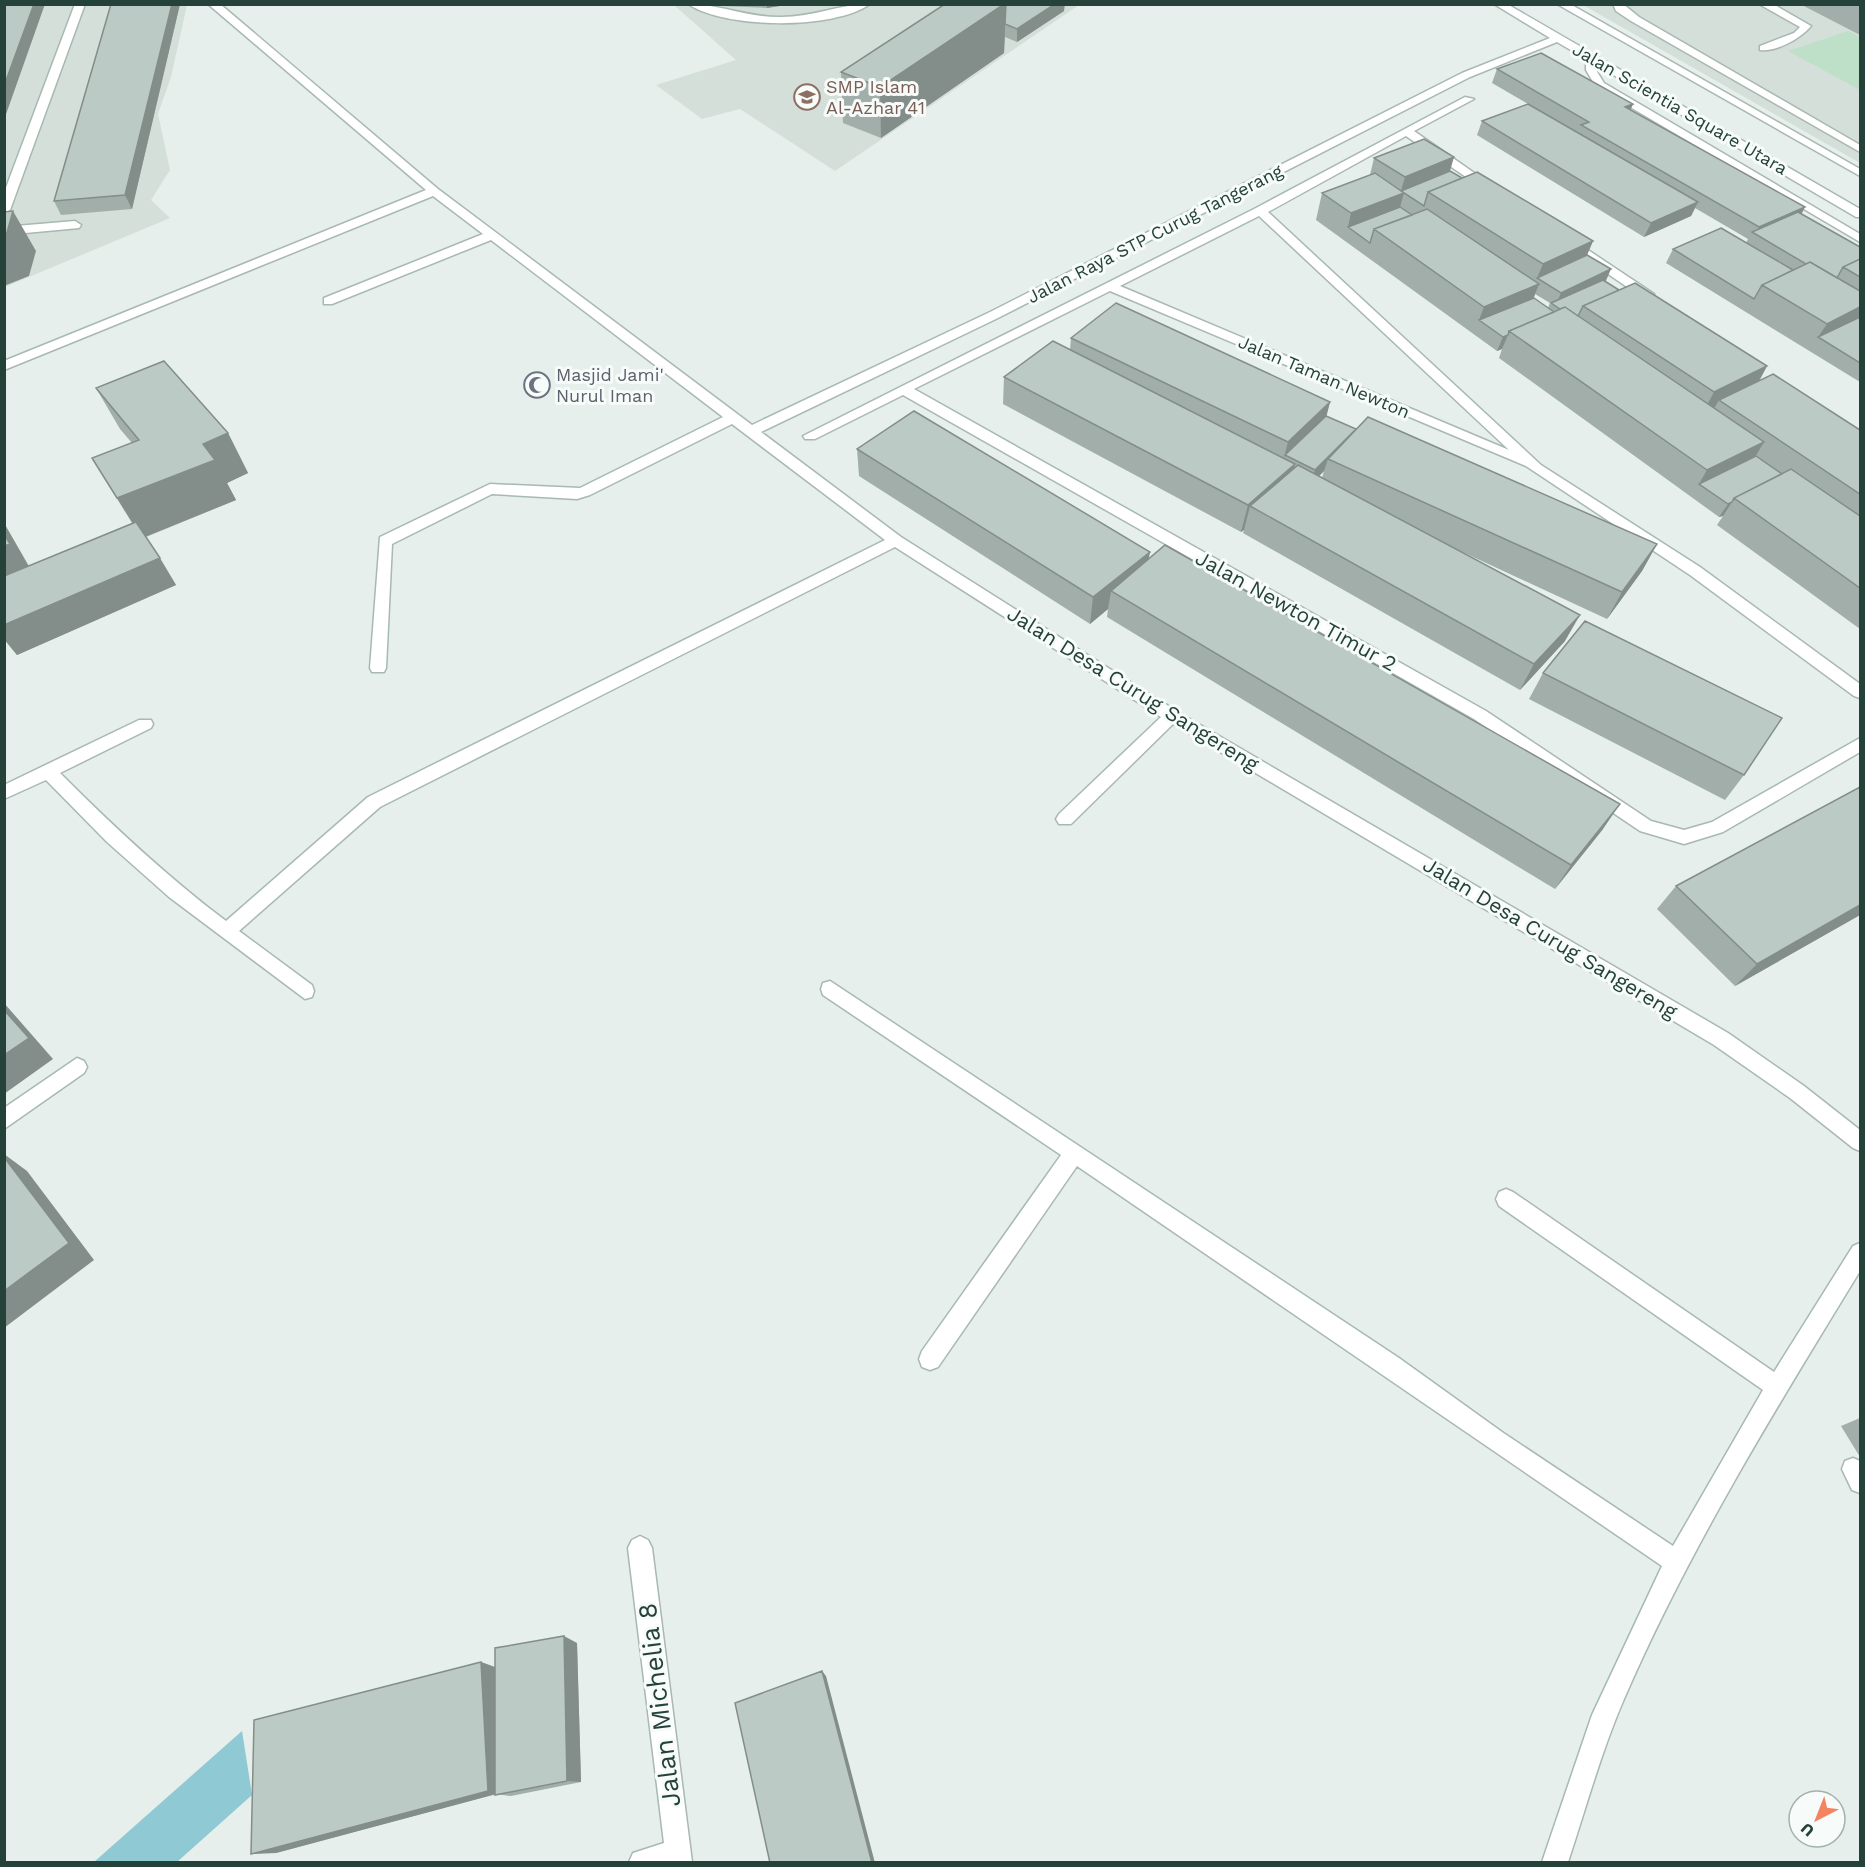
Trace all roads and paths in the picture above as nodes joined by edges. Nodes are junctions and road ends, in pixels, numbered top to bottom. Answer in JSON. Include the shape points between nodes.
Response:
{"nodes":[{"id":1,"x":80,"y":4,"type":"edge"},
{"id":2,"x":213,"y":4,"type":"edge"},
{"id":3,"x":693,"y":4,"type":"edge"},
{"id":4,"x":865,"y":4,"type":"edge"},
{"id":5,"x":1499,"y":4,"type":"edge"},
{"id":6,"x":1562,"y":4,"type":"edge"},
{"id":7,"x":1618,"y":4,"type":"edge"},
{"id":8,"x":1764,"y":4,"type":"edge"},
{"id":9,"x":1558,"y":38,"type":"junction"},
{"id":10,"x":1764,"y":48,"type":"dead end"},
{"id":11,"x":1591,"y":57,"type":"junction"},
{"id":12,"x":1469,"y":99,"type":"dead end"},
{"id":13,"x":1406,"y":131,"type":"junction"},
{"id":14,"x":1860,"y":149,"type":"edge"},
{"id":15,"x":1860,"y":173,"type":"edge"},
{"id":16,"x":434,"y":191,"type":"junction"},
{"id":17,"x":1504,"y":198,"type":"edge"},
{"id":18,"x":4,"y":210,"type":"edge"},
{"id":19,"x":1260,"y":211,"type":"junction"},
{"id":20,"x":1860,"y":214,"type":"edge"},
{"id":21,"x":75,"y":225,"type":"dead end"},
{"id":22,"x":4,"y":231,"type":"edge"},
{"id":23,"x":1554,"y":231,"type":"edge"},
{"id":24,"x":492,"y":235,"type":"junction"},
{"id":25,"x":1860,"y":239,"type":"edge"},
{"id":26,"x":1112,"y":287,"type":"junction"},
{"id":27,"x":328,"y":301,"type":"dead end"},
{"id":28,"x":1663,"y":305,"type":"edge"},
{"id":29,"x":4,"y":366,"type":"edge"},
{"id":30,"x":903,"y":389,"type":"junction"},
{"id":31,"x":732,"y":418,"type":"junction"},
{"id":32,"x":752,"y":431,"type":"junction"},
{"id":33,"x":810,"y":436,"type":"dead end"},
{"id":34,"x":1536,"y":468,"type":"junction"},
{"id":35,"x":896,"y":541,"type":"junction"},
{"id":36,"x":378,"y":668,"type":"dead end"},
{"id":37,"x":1860,"y":692,"type":"edge"},
{"id":38,"x":1172,"y":716,"type":"junction"},
{"id":39,"x":145,"y":724,"type":"dead end"},
{"id":40,"x":1860,"y":744,"type":"edge"},
{"id":41,"x":47,"y":770,"type":"junction"},
{"id":42,"x":4,"y":793,"type":"edge"},
{"id":43,"x":1065,"y":819,"type":"dead end"},
{"id":44,"x":227,"y":932,"type":"junction"},
{"id":45,"x":830,"y":989,"type":"dead end"},
{"id":46,"x":305,"y":991,"type":"dead end"},
{"id":47,"x":77,"y":1067,"type":"dead end"},
{"id":48,"x":4,"y":1120,"type":"edge"},
{"id":49,"x":1860,"y":1143,"type":"edge"},
{"id":50,"x":1074,"y":1153,"type":"junction"},
{"id":51,"x":1506,"y":1199,"type":"dead end"},
{"id":52,"x":1860,"y":1253,"type":"edge"},
{"id":53,"x":930,"y":1359,"type":"dead end"},
{"id":54,"x":1777,"y":1387,"type":"junction"},
{"id":55,"x":640,"y":1548,"type":"dead end"},
{"id":56,"x":1676,"y":1562,"type":"junction"},
{"id":57,"x":678,"y":1857,"type":"edge"},
{"id":58,"x":642,"y":1863,"type":"edge"},
{"id":59,"x":1555,"y":1863,"type":"edge"}],
"edges":[{"from":1,"to":18,"type":"street"},
{"from":2,"to":16,"type":"street","name":"Jalan Desa Curug Sangereng"},
{"from":3,"to":4,"type":"street","via":[[759,22],[848,12]]},
{"from":5,"to":9,"type":"street","name":"Jalan Scientia Square Utara"},
{"from":6,"to":15,"type":"street","name":"Jalan Scientia Square Utara"},
{"from":7,"to":14,"type":"street","via":[[1635,19]]},
{"from":8,"to":10,"type":"street","via":[[1806,26],[1798,35]]},
{"from":9,"to":11,"type":"street","name":"Jalan Scientia Square Utara"},
{"from":9,"to":32,"type":"street","name":"Jalan Raya STP Curug Tangerang","via":[[1466,75],[994,315]]},
{"from":11,"to":20,"type":"street","name":"Jalan Scientia Square Utara"},
{"from":11,"to":25,"type":"street","via":[[1591,70],[1600,85]]},
{"from":12,"to":13,"type":"street"},
{"from":13,"to":17,"type":"street"},
{"from":13,"to":19,"type":"street"},
{"from":16,"to":24,"type":"street","name":"Jalan Desa Curug Sangereng"},
{"from":16,"to":29,"type":"street"},
{"from":19,"to":26,"type":"street"},
{"from":19,"to":34,"type":"street","name":"Jalan Taman Newton"},
{"from":21,"to":22,"type":"street"},
{"from":23,"to":28,"type":"street"},
{"from":24,"to":27,"type":"street"},
{"from":24,"to":31,"type":"street","name":"Jalan Desa Curug Sangereng"},
{"from":26,"to":30,"type":"street"},
{"from":26,"to":34,"type":"street","name":"Jalan Taman Newton"},
{"from":30,"to":33,"type":"street"},
{"from":30,"to":40,"type":"street","name":"Jalan Newton Timur 2","via":[[1480,715],[1646,826],[1684,837],[1717,827]]},
{"from":31,"to":32,"type":"street","name":"Jalan Desa Curug Sangereng"},
{"from":31,"to":36,"type":"street","via":[[585,492],[490,489],[385,541]]},
{"from":32,"to":35,"type":"street","name":"Jalan Desa Curug Sangereng"},
{"from":34,"to":37,"type":"street","name":"Jalan Taman Newton","via":[[1695,572]]},
{"from":35,"to":38,"type":"street","name":"Jalan Desa Curug Sangereng"},
{"from":35,"to":44,"type":"street","via":[[374,802]]},
{"from":38,"to":43,"type":"street"},
{"from":38,"to":49,"type":"street","name":"Jalan Desa Curug Sangereng","via":[[1721,1040],[1797,1092]]},
{"from":39,"to":41,"type":"street"},
{"from":41,"to":42,"type":"street"},
{"from":41,"to":44,"type":"street","via":[[122,845]]},
{"from":44,"to":46,"type":"street"},
{"from":45,"to":50,"type":"street"},
{"from":47,"to":48,"type":"street"},
{"from":50,"to":53,"type":"street"},
{"from":50,"to":56,"type":"street"},
{"from":51,"to":54,"type":"street"},
{"from":52,"to":54,"type":"street"},
{"from":54,"to":56,"type":"street"},
{"from":55,"to":57,"type":"street","name":"Jalan Michelia 8"},
{"from":56,"to":59,"type":"street","via":[[1612,1697]]},
{"from":57,"to":58,"type":"street"}]}
